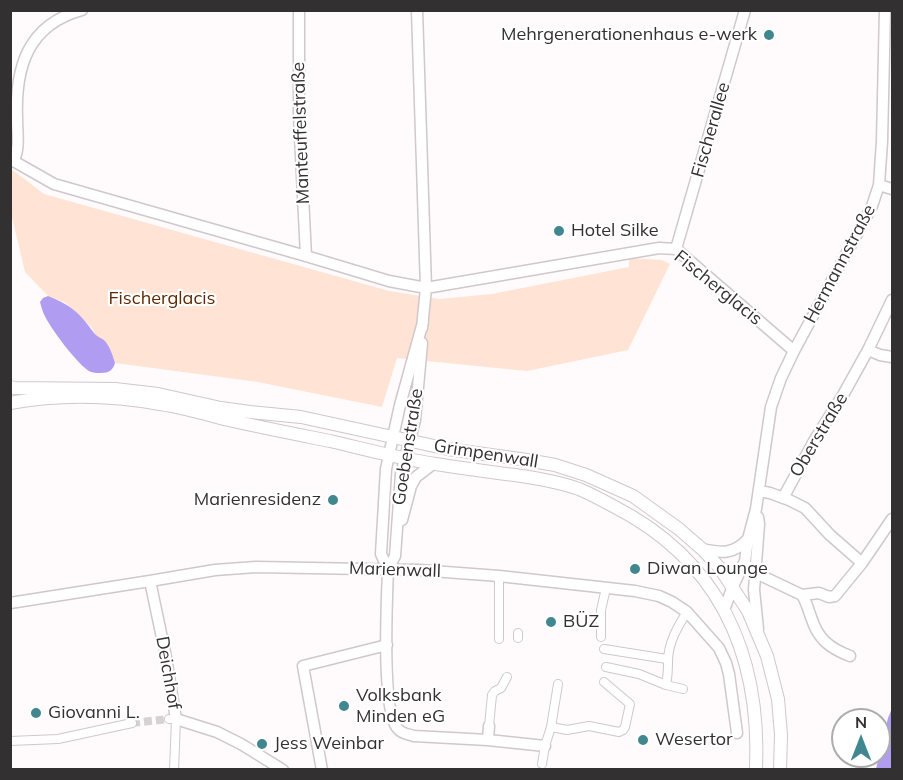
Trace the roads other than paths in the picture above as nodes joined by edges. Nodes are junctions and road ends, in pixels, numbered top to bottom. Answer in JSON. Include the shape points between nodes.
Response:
{"nodes":[{"id":1,"x":82,"y":10,"type":"edge"},
{"id":2,"x":299,"y":10,"type":"edge"},
{"id":3,"x":417,"y":10,"type":"edge"},
{"id":4,"x":745,"y":10,"type":"edge"},
{"id":5,"x":885,"y":10,"type":"edge"},
{"id":6,"x":12,"y":159,"type":"edge"},
{"id":7,"x":879,"y":185,"type":"junction"},
{"id":8,"x":892,"y":189,"type":"edge"},
{"id":9,"x":676,"y":249,"type":"junction"},
{"id":10,"x":306,"y":256,"type":"junction"},
{"id":11,"x":426,"y":288,"type":"junction"},
{"id":12,"x":892,"y":300,"type":"edge"},
{"id":13,"x":423,"y":322,"type":"junction"},
{"id":14,"x":868,"y":350,"type":"junction"},
{"id":15,"x":794,"y":351,"type":"junction"},
{"id":16,"x":892,"y":357,"type":"edge"},
{"id":17,"x":12,"y":388,"type":"edge"},
{"id":18,"x":10,"y":403,"type":"edge"},
{"id":19,"x":393,"y":437,"type":"junction"},
{"id":20,"x":409,"y":441,"type":"junction"},
{"id":21,"x":389,"y":454,"type":"junction"},
{"id":22,"x":405,"y":458,"type":"junction"},
{"id":23,"x":433,"y":464,"type":"junction"},
{"id":24,"x":759,"y":491,"type":"junction"},
{"id":25,"x":783,"y":498,"type":"junction"},
{"id":26,"x":756,"y":509,"type":"junction"},
{"id":27,"x":892,"y":519,"type":"edge"},
{"id":28,"x":748,"y":538,"type":"junction"},
{"id":29,"x":396,"y":544,"type":"junction"},
{"id":30,"x":702,"y":549,"type":"junction"},
{"id":31,"x":745,"y":561,"type":"junction"},
{"id":32,"x":862,"y":562,"type":"junction"},
{"id":33,"x":388,"y":569,"type":"junction"},
{"id":34,"x":754,"y":571,"type":"junction"},
{"id":35,"x":499,"y":576,"type":"junction"},
{"id":36,"x":150,"y":581,"type":"junction"},
{"id":37,"x":733,"y":586,"type":"junction"},
{"id":38,"x":606,"y":588,"type":"junction"},
{"id":39,"x":802,"y":595,"type":"junction"},
{"id":40,"x":10,"y":603,"type":"edge"},
{"id":41,"x":724,"y":610,"type":"junction"},
{"id":42,"x":687,"y":612,"type":"junction"},
{"id":43,"x":759,"y":636,"type":"junction"},
{"id":44,"x":601,"y":637,"type":"dead end"},
{"id":45,"x":499,"y":639,"type":"dead end"},
{"id":46,"x":387,"y":645,"type":"junction"},
{"id":47,"x":604,"y":649,"type":"dead end"},
{"id":48,"x":850,"y":657,"type":"dead end"},
{"id":49,"x":667,"y":659,"type":"junction"},
{"id":50,"x":606,"y":667,"type":"dead end"},
{"id":51,"x":507,"y":677,"type":"dead end"},
{"id":52,"x":604,"y":682,"type":"dead end"},
{"id":53,"x":558,"y":684,"type":"dead end"},
{"id":54,"x":666,"y":685,"type":"junction"},
{"id":55,"x":720,"y":686,"type":"dead end"},
{"id":56,"x":732,"y":686,"type":"junction"},
{"id":57,"x":684,"y":689,"type":"dead end"},
{"id":58,"x":172,"y":719,"type":"junction"},
{"id":59,"x":132,"y":723,"type":"tunnel mouth"},
{"id":60,"x":489,"y":726,"type":"joint"},
{"id":61,"x":551,"y":728,"type":"junction"},
{"id":62,"x":737,"y":733,"type":"dead end"},
{"id":63,"x":488,"y":740,"type":"junction"},
{"id":64,"x":10,"y":741,"type":"edge"},
{"id":65,"x":545,"y":746,"type":"junction"},
{"id":66,"x":542,"y":764,"type":"dead end"},
{"id":67,"x":174,"y":770,"type":"edge"},
{"id":68,"x":283,"y":770,"type":"edge"},
{"id":69,"x":322,"y":770,"type":"edge"},
{"id":70,"x":756,"y":770,"type":"edge"},
{"id":71,"x":780,"y":770,"type":"edge"}],
"edges":[{"from":1,"to":6,"type":"street","via":[[65,16],[39,34],[25,56],[16,106],[18,145]]},
{"from":2,"to":10,"type":"street","name":"Manteuffelstraße","via":[[299,116]]},
{"from":3,"to":11,"type":"street","name":"Goebenstraße"},
{"from":4,"to":9,"type":"street","name":"Fischerallee"},
{"from":5,"to":7,"type":"street","name":"Hermannstraße"},
{"from":6,"to":10,"type":"street","name":"Fischerglacis","via":[[54,184]]},
{"from":7,"to":8,"type":"street"},
{"from":7,"to":15,"type":"street","name":"Hermannstraße","via":[[872,206]]},
{"from":9,"to":11,"type":"street","name":"Fischerglacis","via":[[659,248]]},
{"from":9,"to":15,"type":"street","name":"Fischerglacis"},
{"from":10,"to":11,"type":"street","name":"Fischerglacis"},
{"from":11,"to":13,"type":"street","name":"Goebenstraße"},
{"from":12,"to":14,"type":"street","name":"Oberstraße"},
{"from":13,"to":19,"type":"street","name":"Goebenstraße"},
{"from":13,"to":20,"type":"street","name":"Goebenstraße","via":[[415,420]]},
{"from":14,"to":16,"type":"street"},
{"from":14,"to":25,"type":"street","name":"Oberstraße"},
{"from":15,"to":24,"type":"street","name":"Hermannstraße","via":[[771,407]]},
{"from":17,"to":19,"type":"street","name":"Grimpenwall","via":[[104,388],[158,394],[230,409],[301,417]]},
{"from":18,"to":21,"type":"street","name":"Grimpenwall","via":[[90,396],[139,400]]},
{"from":19,"to":20,"type":"street","name":"Grimpenwall"},
{"from":19,"to":21,"type":"street","name":"Goebenstraße"},
{"from":20,"to":22,"type":"street","name":"Goebenstraße"},
{"from":20,"to":30,"type":"street","name":"Grimpenwall","via":[[540,462],[586,475],[633,496]]},
{"from":21,"to":22,"type":"street","name":"Grimpenwall"},
{"from":21,"to":33,"type":"street","name":"Goebenstraße","via":[[381,554]]},
{"from":22,"to":23,"type":"street","name":"Grimpenwall"},
{"from":22,"to":29,"type":"street","name":"Goebenstraße"},
{"from":23,"to":29,"type":"street","via":[[411,486]]},
{"from":23,"to":41,"type":"street","name":"Grimpenwall","via":[[539,479],[578,489],[608,503],[637,518],[687,558]]},
{"from":24,"to":25,"type":"street","name":"Oberstraße"},
{"from":24,"to":26,"type":"street","name":"Hermannstraße"},
{"from":25,"to":32,"type":"street","via":[[805,508]]},
{"from":26,"to":28,"type":"street","name":"Hermannstraße"},
{"from":26,"to":34,"type":"street","name":"Hermannstraße","via":[[759,524]]},
{"from":27,"to":32,"type":"street"},
{"from":28,"to":30,"type":"street","via":[[728,552]]},
{"from":28,"to":31,"type":"street","name":"Hermannstraße"},
{"from":29,"to":33,"type":"street","name":"Goebenstraße"},
{"from":30,"to":37,"type":"street","name":"Grimpenwall"},
{"from":31,"to":34,"type":"street"},
{"from":31,"to":37,"type":"street","name":"Hermannstraße"},
{"from":32,"to":39,"type":"street","via":[[835,596]]},
{"from":33,"to":35,"type":"street","name":"Marienwall"},
{"from":33,"to":36,"type":"street","name":"Marienwall","via":[[235,568]]},
{"from":33,"to":46,"type":"street"},
{"from":34,"to":39,"type":"street"},
{"from":34,"to":43,"type":"street","name":"Hermannstraße"},
{"from":35,"to":38,"type":"street","name":"Marienwall"},
{"from":35,"to":45,"type":"street"},
{"from":36,"to":40,"type":"street","name":"Marienwall"},
{"from":36,"to":58,"type":"street","name":"Deichhof","via":[[165,652]]},
{"from":37,"to":41,"type":"street","name":"Hermannstraße"},
{"from":37,"to":43,"type":"street","name":"Grimpenwall"},
{"from":38,"to":42,"type":"street","name":"Marienwall","via":[[660,596]]},
{"from":38,"to":44,"type":"street"},
{"from":39,"to":48,"type":"street","via":[[815,630],[832,648]]},
{"from":41,"to":70,"type":"street","name":"Grimpenwall","via":[[751,687],[757,730]]},
{"from":42,"to":49,"type":"street","via":[[672,638]]},
{"from":42,"to":56,"type":"street","name":"Marienwall","via":[[719,648]]},
{"from":43,"to":71,"type":"street","name":"Grimpenwall","via":[[776,688]]},
{"from":46,"to":63,"type":"street","via":[[387,683],[396,728],[414,736]]},
{"from":46,"to":69,"type":"street","via":[[303,666]]},
{"from":47,"to":49,"type":"street"},
{"from":49,"to":54,"type":"street"},
{"from":50,"to":54,"type":"street"},
{"from":51,"to":60,"type":"street","via":[[492,695]]},
{"from":52,"to":61,"type":"street","via":[[630,704],[623,730],[589,726]]},
{"from":53,"to":61,"type":"street"},
{"from":54,"to":57,"type":"street"},
{"from":55,"to":56,"type":"street"},
{"from":56,"to":62,"type":"street","name":"Marienwall"},
{"from":58,"to":67,"type":"street"},
{"from":58,"to":68,"type":"street","name":"Deichhof","via":[[217,732]]},
{"from":59,"to":64,"type":"street","via":[[58,739]]},
{"from":60,"to":63,"type":"street"},
{"from":61,"to":65,"type":"street"},
{"from":63,"to":65,"type":"street"},
{"from":65,"to":66,"type":"street"}]}
